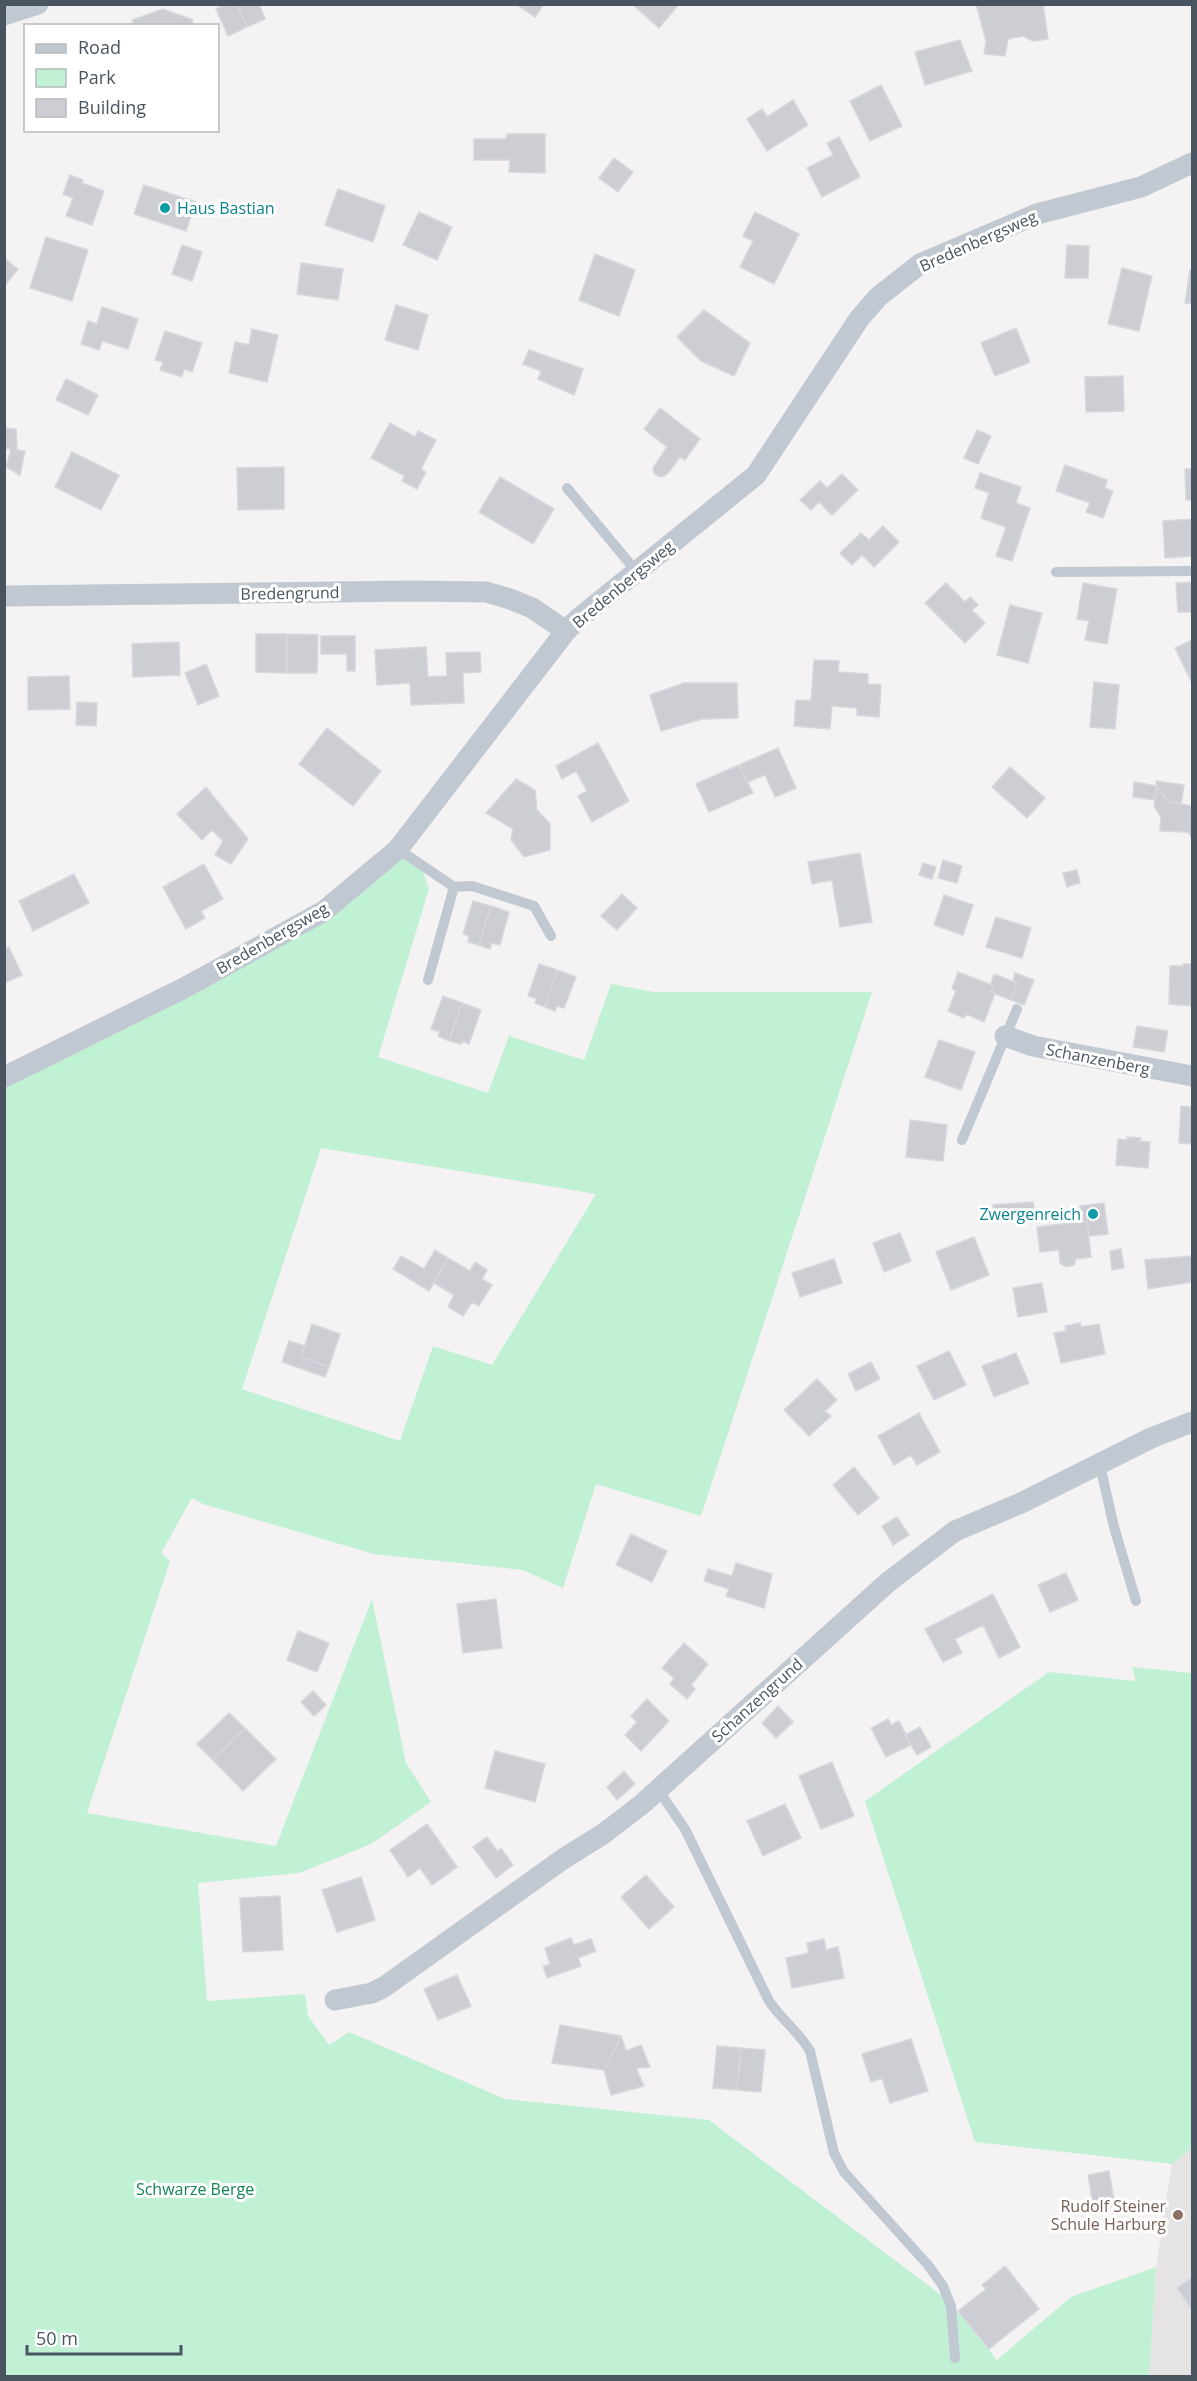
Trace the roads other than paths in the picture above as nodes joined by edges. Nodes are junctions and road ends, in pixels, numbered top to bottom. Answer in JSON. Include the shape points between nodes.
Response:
{"nodes":[{"id":1,"x":38,"y":4,"type":"edge"},
{"id":2,"x":4,"y":15,"type":"edge"},
{"id":3,"x":1192,"y":163,"type":"edge"},
{"id":4,"x":567,"y":488,"type":"dead end"},
{"id":5,"x":636,"y":571,"type":"junction"},
{"id":6,"x":1192,"y":571,"type":"edge"},
{"id":7,"x":1056,"y":572,"type":"dead end"},
{"id":8,"x":4,"y":596,"type":"edge"},
{"id":9,"x":566,"y":631,"type":"junction"},
{"id":10,"x":398,"y":849,"type":"junction"},
{"id":11,"x":454,"y":888,"type":"junction"},
{"id":12,"x":551,"y":936,"type":"dead end"},
{"id":13,"x":428,"y":980,"type":"dead end"},
{"id":14,"x":1017,"y":1008,"type":"dead end"},
{"id":15,"x":1005,"y":1036,"type":"junction"},
{"id":16,"x":1192,"y":1076,"type":"edge"},
{"id":17,"x":4,"y":1077,"type":"edge"},
{"id":18,"x":962,"y":1140,"type":"dead end"},
{"id":19,"x":1192,"y":1422,"type":"edge"},
{"id":20,"x":1100,"y":1465,"type":"junction"},
{"id":21,"x":1136,"y":1601,"type":"dead end"},
{"id":22,"x":658,"y":1791,"type":"junction"},
{"id":23,"x":335,"y":2001,"type":"dead end"},
{"id":24,"x":956,"y":2358,"type":"dead end"}],
"edges":[{"from":1,"to":2,"type":"street"},
{"from":3,"to":5,"type":"street","name":"Bredenbergsweg","via":[[1141,187],[1036,214],[920,264],[878,297],[859,319],[756,475]]},
{"from":4,"to":5,"type":"lane"},
{"from":5,"to":9,"type":"street","name":"Bredenbergsweg"},
{"from":6,"to":7,"type":"lane"},
{"from":8,"to":9,"type":"street","name":"Bredengrund","via":[[486,592],[532,608]]},
{"from":9,"to":10,"type":"street","name":"Bredenbergsweg"},
{"from":10,"to":11,"type":"lane"},
{"from":10,"to":17,"type":"street","name":"Bredenbergsweg","via":[[324,911],[184,988]]},
{"from":11,"to":12,"type":"lane","via":[[472,886],[534,906]]},
{"from":11,"to":13,"type":"lane"},
{"from":14,"to":15,"type":"lane"},
{"from":15,"to":16,"type":"street","name":"Schanzenberg","via":[[1033,1046]]},
{"from":15,"to":18,"type":"lane"},
{"from":19,"to":20,"type":"street","name":"Schanzengrund"},
{"from":20,"to":21,"type":"lane"},
{"from":20,"to":22,"type":"street","name":"Schanzengrund","via":[[955,1531],[887,1583]]},
{"from":22,"to":23,"type":"street","name":"Schanzengrund","via":[[384,1987]]},
{"from":22,"to":24,"type":"lane","via":[[685,1829],[769,2001],[810,2051],[834,2153],[844,2172],[943,2286],[951,2306]]}]}
